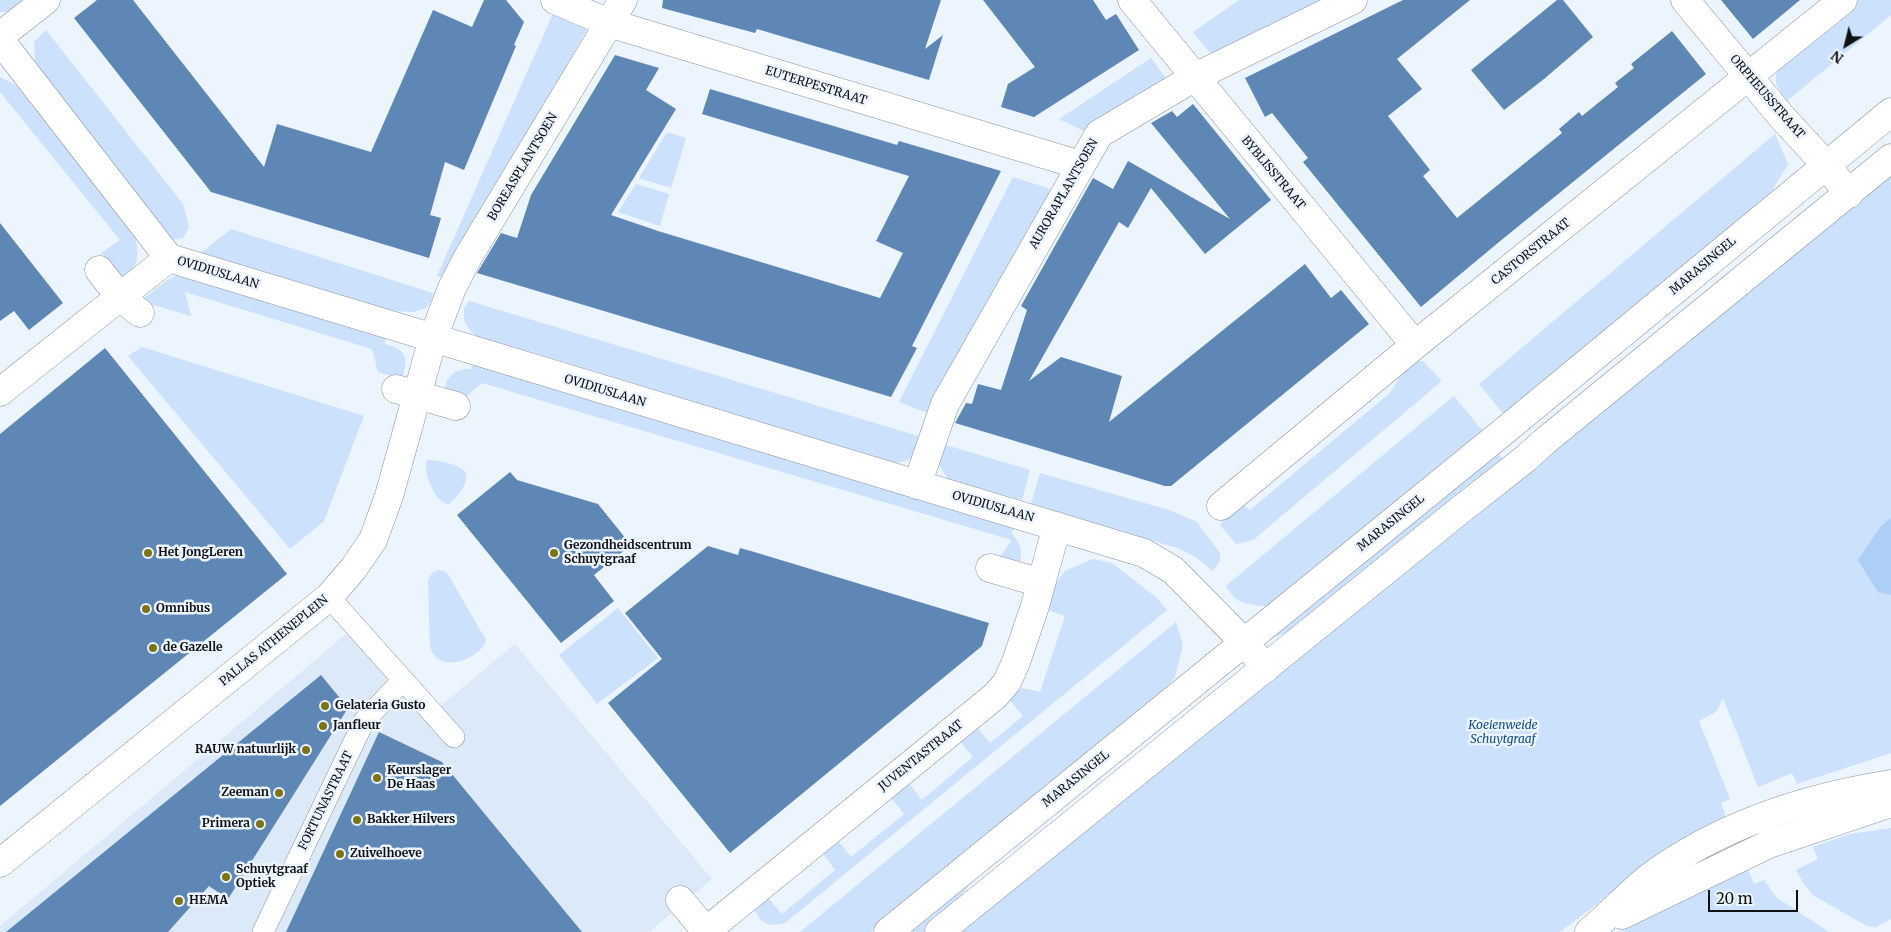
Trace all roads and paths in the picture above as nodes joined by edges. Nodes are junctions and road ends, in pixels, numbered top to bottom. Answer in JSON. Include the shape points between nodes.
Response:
{"nodes":[{"id":1,"x":46,"y":0,"type":"edge"},
{"id":2,"x":555,"y":0,"type":"edge"},
{"id":3,"x":623,"y":0,"type":"edge"},
{"id":4,"x":1132,"y":0,"type":"edge"},
{"id":5,"x":1353,"y":0,"type":"edge"},
{"id":6,"x":1685,"y":0,"type":"edge"},
{"id":7,"x":1843,"y":0,"type":"edge"},
{"id":8,"x":609,"y":23,"type":"junction"},
{"id":9,"x":0,"y":36,"type":"edge"},
{"id":10,"x":0,"y":40,"type":"edge"},
{"id":11,"x":1747,"y":76,"type":"junction"},
{"id":12,"x":1195,"y":77,"type":"junction"},
{"id":13,"x":1891,"y":112,"type":"edge"},
{"id":14,"x":1891,"y":158,"type":"edge"},
{"id":15,"x":1826,"y":164,"type":"junction"},
{"id":16,"x":1080,"y":165,"type":"junction"},
{"id":17,"x":1849,"y":194,"type":"junction"},
{"id":18,"x":169,"y":258,"type":"junction"},
{"id":19,"x":99,"y":270,"type":"dead end"},
{"id":20,"x":130,"y":305,"type":"junction"},
{"id":21,"x":433,"y":338,"type":"junction"},
{"id":22,"x":1415,"y":345,"type":"junction"},
{"id":23,"x":0,"y":392,"type":"edge"},
{"id":24,"x":406,"y":392,"type":"junction"},
{"id":25,"x":456,"y":406,"type":"dead end"},
{"id":26,"x":917,"y":485,"type":"junction"},
{"id":27,"x":1221,"y":506,"type":"dead end"},
{"id":28,"x":1057,"y":526,"type":"junction"},
{"id":29,"x":990,"y":568,"type":"dead end"},
{"id":30,"x":1041,"y":583,"type":"junction"},
{"id":31,"x":329,"y":597,"type":"junction"},
{"id":32,"x":1244,"y":642,"type":"junction"},
{"id":33,"x":1266,"y":668,"type":"junction"},
{"id":34,"x":403,"y":680,"type":"junction"},
{"id":35,"x":454,"y":737,"type":"dead end"},
{"id":36,"x":1891,"y":784,"type":"edge"},
{"id":37,"x":1891,"y":803,"type":"edge"},
{"id":38,"x":0,"y":863,"type":"edge"},
{"id":39,"x":680,"y":900,"type":"dead end"},
{"id":40,"x":1590,"y":931,"type":"edge"},
{"id":41,"x":263,"y":932,"type":"edge"},
{"id":42,"x":706,"y":932,"type":"edge"},
{"id":43,"x":888,"y":932,"type":"edge"},
{"id":44,"x":939,"y":932,"type":"edge"}],
"edges":[{"from":1,"to":9,"type":"street"},
{"from":2,"to":8,"type":"street","name":"EUTERPESTRAAT"},
{"from":3,"to":8,"type":"street","name":"BOREASPLANTSOEN"},
{"from":4,"to":12,"type":"street","name":"BYBLISSTRAAT"},
{"from":5,"to":12,"type":"street","name":"AURORAPLANTSOEN"},
{"from":6,"to":11,"type":"street","name":"ORPHEUSSTRAAT"},
{"from":7,"to":11,"type":"street","name":"CASTORSTRAAT"},
{"from":8,"to":16,"type":"street","name":"EUTERPESTRAAT"},
{"from":8,"to":21,"type":"street","name":"BOREASPLANTSOEN","via":[[468,258],[452,288]]},
{"from":10,"to":18,"type":"street","name":"OVIDIUSLAAN"},
{"from":11,"to":15,"type":"street","name":"ORPHEUSSTRAAT"},
{"from":11,"to":22,"type":"street","name":"CASTORSTRAAT"},
{"from":12,"to":16,"type":"street","name":"AURORAPLANTSOEN","via":[[1099,134]]},
{"from":12,"to":22,"type":"street","name":"BYBLISSTRAAT"},
{"from":13,"to":15,"type":"street","name":"MARASINGEL"},
{"from":14,"to":17,"type":"street"},
{"from":15,"to":17,"type":"street","name":"ORPHEUSSTRAAT"},
{"from":15,"to":32,"type":"street","name":"MARASINGEL"},
{"from":16,"to":26,"type":"street","name":"AURORAPLANTSOEN","via":[[945,404]]},
{"from":17,"to":33,"type":"street"},
{"from":18,"to":20,"type":"street"},
{"from":18,"to":21,"type":"street","name":"OVIDIUSLAAN"},
{"from":19,"to":20,"type":"street"},
{"from":20,"to":23,"type":"street"},
{"from":21,"to":24,"type":"street","name":"PALLAS ATHENEPLEIN"},
{"from":21,"to":26,"type":"street","name":"OVIDIUSLAAN"},
{"from":22,"to":27,"type":"street","name":"CASTORSTRAAT"},
{"from":24,"to":25,"type":"street"},
{"from":24,"to":31,"type":"street","name":"PALLAS ATHENEPLEIN","via":[[389,496],[373,540],[354,569]]},
{"from":26,"to":28,"type":"street","name":"OVIDIUSLAAN"},
{"from":28,"to":30,"type":"street","name":"JUVENTASTRAAT"},
{"from":28,"to":32,"type":"street","name":"OVIDIUSLAAN","via":[[1144,553],[1173,570]]},
{"from":29,"to":30,"type":"street"},
{"from":30,"to":42,"type":"street","name":"JUVENTASTRAAT","via":[[1016,662],[1007,682],[994,696]]},
{"from":31,"to":34,"type":"street"},
{"from":31,"to":38,"type":"street","name":"PALLAS ATHENEPLEIN"},
{"from":32,"to":33,"type":"street","name":"OVIDIUSLAAN"},
{"from":32,"to":43,"type":"street","name":"MARASINGEL"},
{"from":33,"to":44,"type":"street"},
{"from":34,"to":35,"type":"street"},
{"from":34,"to":41,"type":"street","name":"FORTUNASTRAAT","via":[[364,721]]},
{"from":36,"to":40,"type":"street","via":[[1852,790],[1785,808],[1727,832],[1651,877]]},
{"from":37,"to":40,"type":"street","via":[[1769,844]]},
{"from":39,"to":42,"type":"street","name":"JUVENTASTRAAT"}]}
